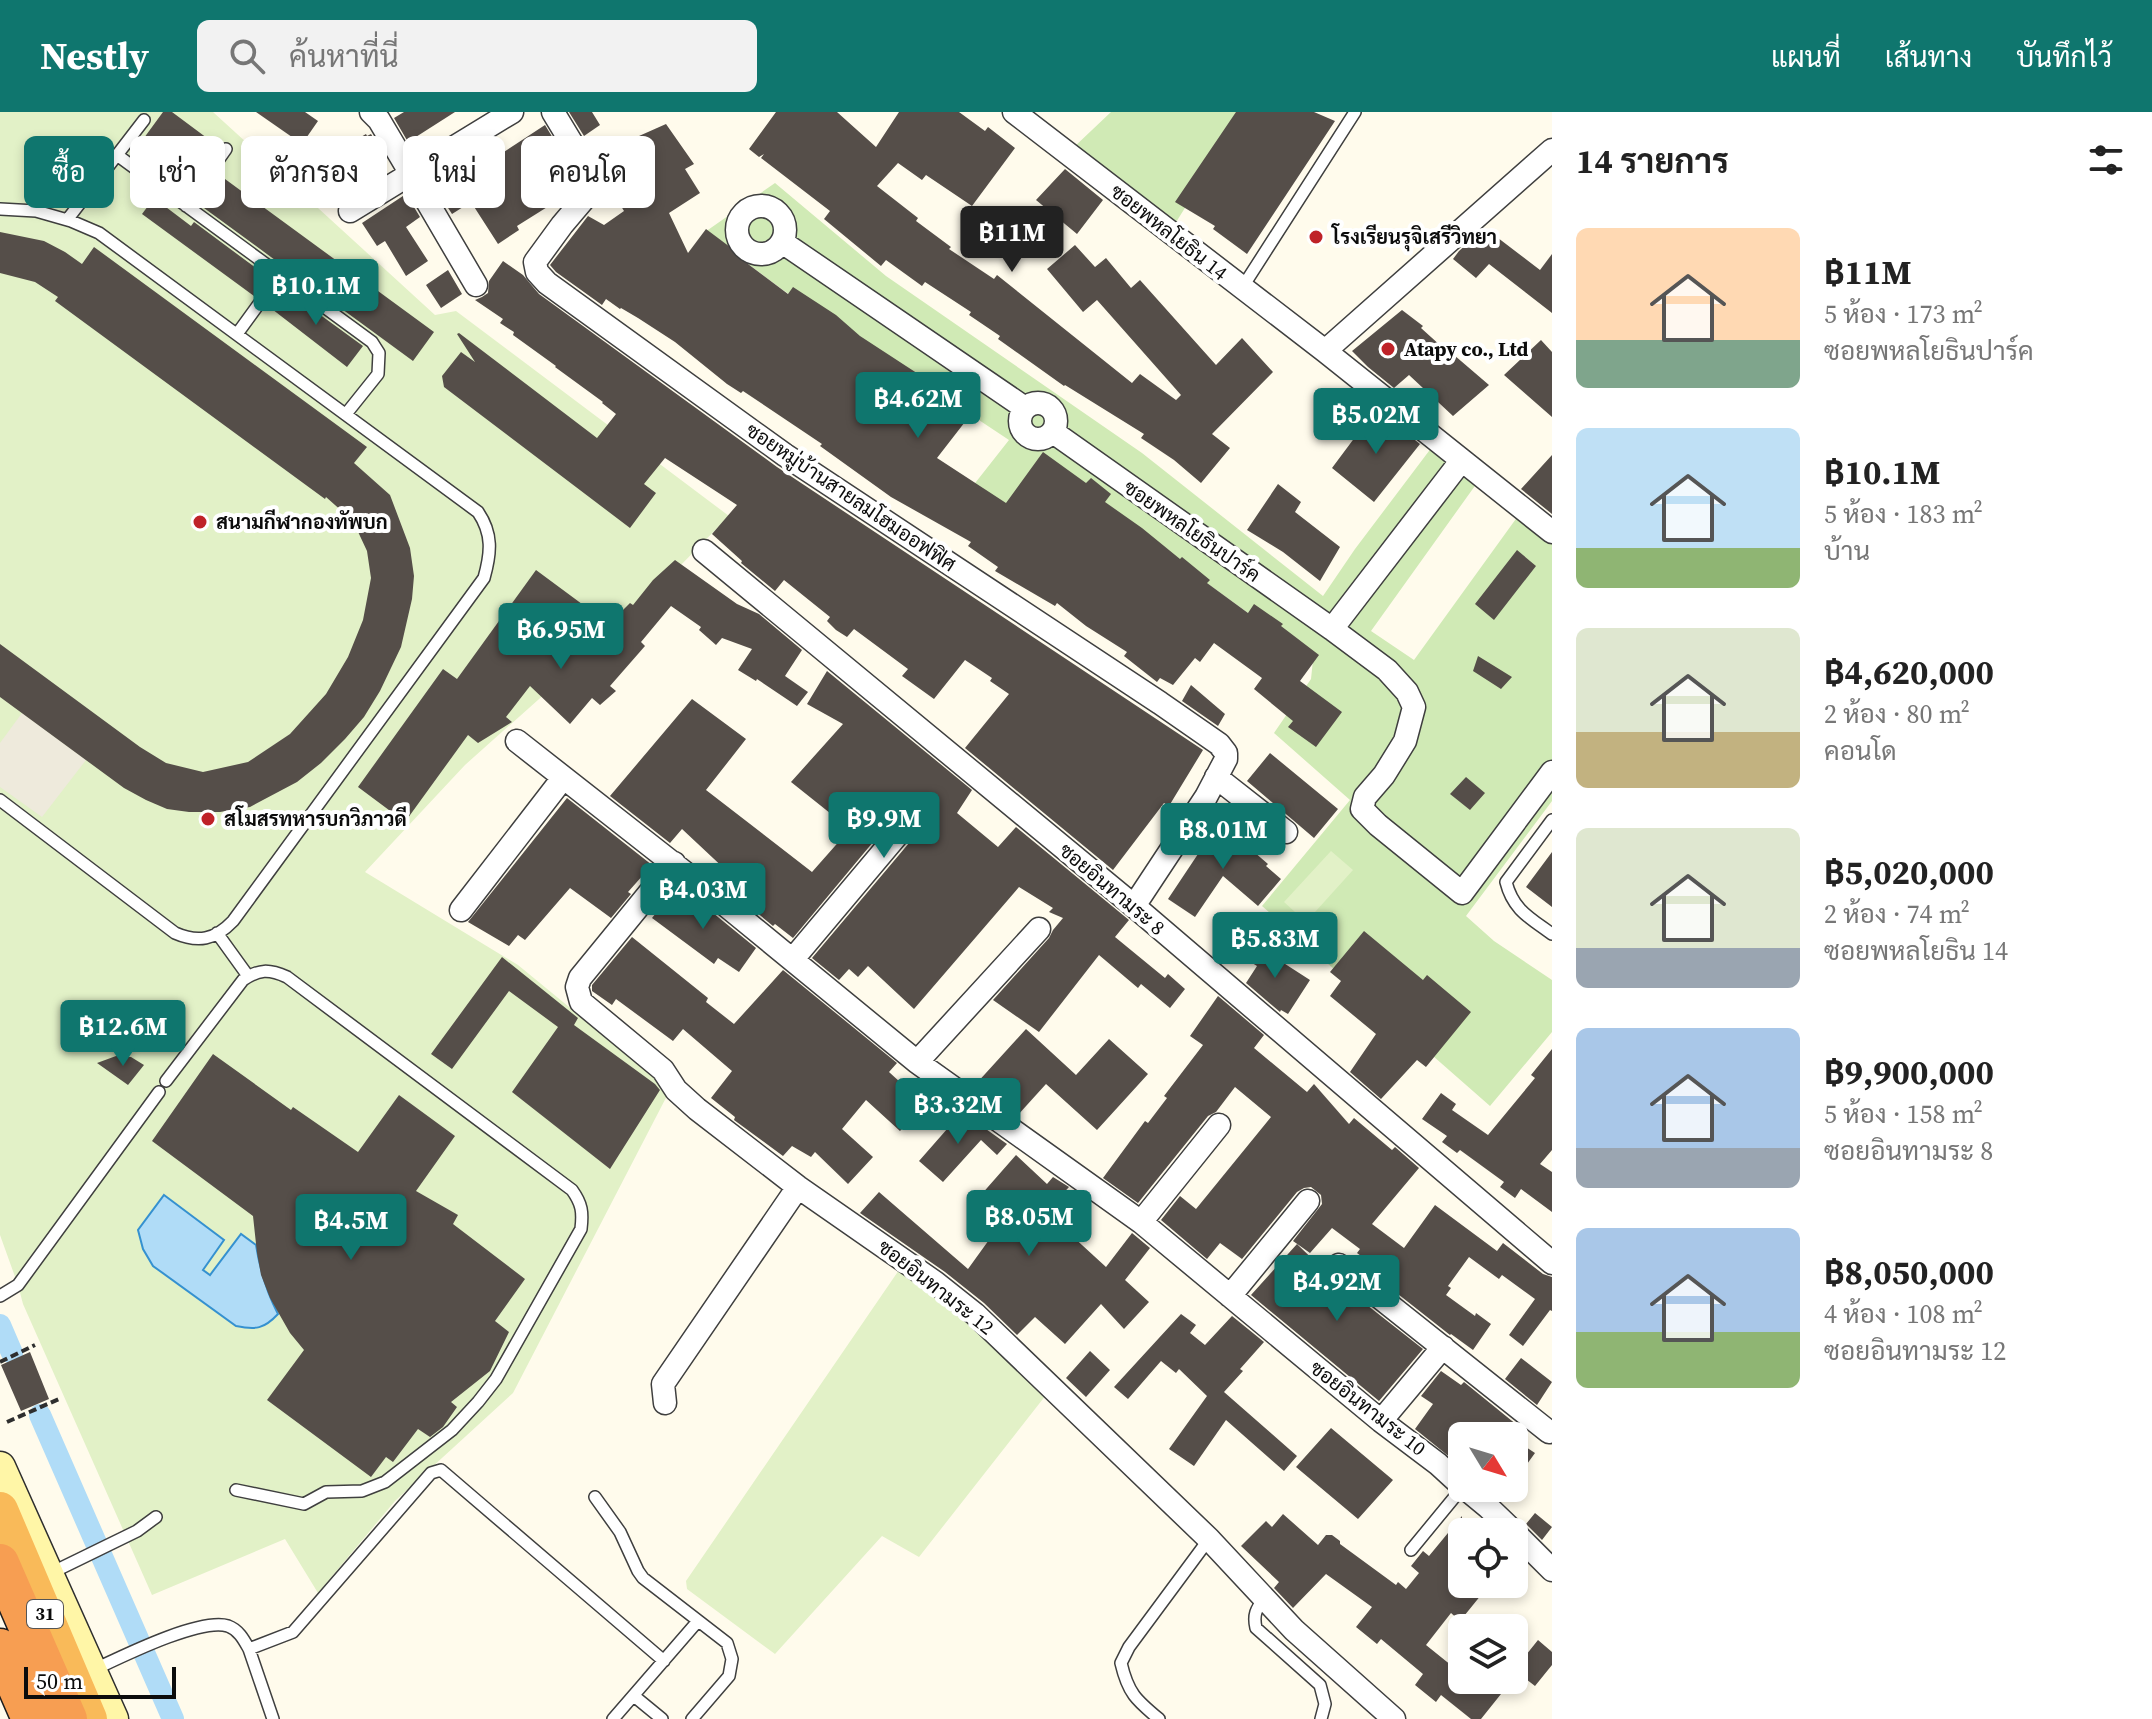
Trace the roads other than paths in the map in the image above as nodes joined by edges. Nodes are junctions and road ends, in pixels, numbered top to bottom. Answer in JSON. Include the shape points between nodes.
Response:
{"nodes":[{"id":1,"x":371,"y":112,"type":"edge"},
{"id":2,"x":512,"y":112,"type":"edge"},
{"id":3,"x":553,"y":112,"type":"edge"},
{"id":4,"x":1014,"y":112,"type":"edge"},
{"id":5,"x":1355,"y":112,"type":"edge"},
{"id":6,"x":144,"y":120,"type":"dead end"},
{"id":7,"x":473,"y":136,"type":"edge"},
{"id":8,"x":1552,"y":150,"type":"edge"},
{"id":9,"x":117,"y":155,"type":"junction"},
{"id":10,"x":403,"y":160,"type":"edge"},
{"id":11,"x":130,"y":165,"type":"edge"},
{"id":12,"x":403,"y":179,"type":"edge"},
{"id":13,"x":189,"y":208,"type":"edge"},
{"id":14,"x":431,"y":208,"type":"edge"},
{"id":15,"x":0,"y":209,"type":"edge"},
{"id":16,"x":350,"y":211,"type":"dead end"},
{"id":17,"x":67,"y":220,"type":"junction"},
{"id":18,"x":782,"y":242,"type":"dead end"},
{"id":19,"x":280,"y":275,"type":"junction"},
{"id":20,"x":476,"y":285,"type":"dead end"},
{"id":21,"x":1242,"y":288,"type":"junction"},
{"id":22,"x":237,"y":334,"type":"junction"},
{"id":23,"x":1325,"y":351,"type":"junction"},
{"id":24,"x":346,"y":414,"type":"junction"},
{"id":25,"x":1461,"y":461,"type":"junction"},
{"id":26,"x":1552,"y":532,"type":"edge"},
{"id":27,"x":704,"y":551,"type":"dead end"},
{"id":28,"x":1332,"y":629,"type":"junction"},
{"id":29,"x":517,"y":741,"type":"dead end"},
{"id":30,"x":1552,"y":772,"type":"edge"},
{"id":31,"x":1216,"y":777,"type":"junction"},
{"id":32,"x":563,"y":778,"type":"junction"},
{"id":33,"x":0,"y":800,"type":"edge"},
{"id":34,"x":920,"y":808,"type":"dead end"},
{"id":35,"x":1552,"y":820,"type":"edge"},
{"id":36,"x":1286,"y":832,"type":"dead end"},
{"id":37,"x":674,"y":863,"type":"junction"},
{"id":38,"x":1134,"y":906,"type":"junction"},
{"id":39,"x":461,"y":910,"type":"dead end"},
{"id":40,"x":1039,"y":929,"type":"dead end"},
{"id":41,"x":217,"y":933,"type":"junction"},
{"id":42,"x":1552,"y":934,"type":"edge"},
{"id":43,"x":793,"y":959,"type":"junction"},
{"id":44,"x":248,"y":976,"type":"junction"},
{"id":45,"x":917,"y":1062,"type":"junction"},
{"id":46,"x":1219,"y":1125,"type":"dead end"},
{"id":47,"x":798,"y":1187,"type":"junction"},
{"id":48,"x":1308,"y":1201,"type":"dead end"},
{"id":49,"x":1141,"y":1222,"type":"junction"},
{"id":50,"x":1552,"y":1263,"type":"edge"},
{"id":51,"x":1339,"y":1265,"type":"dead end"},
{"id":52,"x":0,"y":1296,"type":"edge"},
{"id":53,"x":1230,"y":1296,"type":"junction"},
{"id":54,"x":1443,"y":1347,"type":"junction"},
{"id":55,"x":665,"y":1403,"type":"dead end"},
{"id":56,"x":1381,"y":1421,"type":"junction"},
{"id":57,"x":1549,"y":1432,"type":"dead end"},
{"id":58,"x":0,"y":1467,"type":"edge"},
{"id":59,"x":1448,"y":1473,"type":"edge"},
{"id":60,"x":236,"y":1490,"type":"dead end"},
{"id":61,"x":595,"y":1497,"type":"dead end"},
{"id":62,"x":1451,"y":1502,"type":"edge"},
{"id":63,"x":1482,"y":1502,"type":"edge"},
{"id":64,"x":0,"y":1510,"type":"edge"},
{"id":65,"x":156,"y":1517,"type":"dead end"},
{"id":66,"x":1499,"y":1518,"type":"edge"},
{"id":67,"x":1209,"y":1539,"type":"junction"},
{"id":68,"x":1528,"y":1546,"type":"edge"},
{"id":69,"x":1411,"y":1550,"type":"dead end"},
{"id":70,"x":0,"y":1563,"type":"edge"},
{"id":71,"x":1552,"y":1570,"type":"edge"},
{"id":72,"x":48,"y":1575,"type":"junction"},
{"id":73,"x":1264,"y":1599,"type":"junction"},
{"id":74,"x":698,"y":1621,"type":"junction"},
{"id":75,"x":0,"y":1648,"type":"edge"},
{"id":76,"x":249,"y":1649,"type":"junction"},
{"id":77,"x":664,"y":1661,"type":"junction"},
{"id":78,"x":91,"y":1671,"type":"junction"},
{"id":79,"x":634,"y":1696,"type":"junction"},
{"id":80,"x":31,"y":1719,"type":"edge"},
{"id":81,"x":68,"y":1719,"type":"edge"},
{"id":82,"x":89,"y":1719,"type":"edge"},
{"id":83,"x":113,"y":1719,"type":"edge"},
{"id":84,"x":273,"y":1719,"type":"edge"},
{"id":85,"x":613,"y":1719,"type":"edge"},
{"id":86,"x":662,"y":1719,"type":"edge"},
{"id":87,"x":692,"y":1719,"type":"edge"},
{"id":88,"x":1159,"y":1719,"type":"edge"},
{"id":89,"x":1321,"y":1719,"type":"edge"},
{"id":90,"x":1394,"y":1719,"type":"edge"}],
"edges":[{"from":1,"to":10,"type":"street"},
{"from":2,"to":7,"type":"street"},
{"from":3,"to":31,"type":"street","name":"ซอยหมู่บ้านสายลมโฮมออฟฟิศ","via":[[595,186],[535,262],[547,283],[785,455],[1219,744],[1226,759]]},
{"from":4,"to":21,"type":"street","name":"ซอยพหลโยธิน 14"},
{"from":5,"to":21,"type":"lane"},
{"from":6,"to":9,"type":"lane"},
{"from":8,"to":23,"type":"street"},
{"from":9,"to":11,"type":"lane"},
{"from":9,"to":17,"type":"lane"},
{"from":12,"to":16,"type":"street"},
{"from":13,"to":19,"type":"lane"},
{"from":14,"to":20,"type":"street"},
{"from":15,"to":17,"type":"lane"},
{"from":17,"to":22,"type":"lane","via":[[99,233]]},
{"from":18,"to":28,"type":"street","name":"ซอยพหลโยธินปาร์ค","via":[[1025,408],[1019,419],[1025,435],[1037,440],[1053,432]]},
{"from":19,"to":22,"type":"lane"},
{"from":19,"to":24,"type":"lane","via":[[372,342],[379,353],[378,374]]},
{"from":21,"to":23,"type":"street","name":"ซอยพหลโยธิน 14"},
{"from":22,"to":24,"type":"lane"},
{"from":23,"to":25,"type":"street","name":"ซอยพหลโยธิน 14"},
{"from":24,"to":41,"type":"lane","via":[[478,512],[490,539],[490,556],[484,578],[233,921]]},
{"from":25,"to":26,"type":"street","name":"ซอยพหลโยธิน 14"},
{"from":25,"to":28,"type":"street"},
{"from":27,"to":38,"type":"street","name":"ซอยอินทามระ 8"},
{"from":28,"to":30,"type":"street","name":"ซอยพหลโยธินปาร์ค","via":[[1387,670],[1414,707],[1405,741],[1362,809],[1462,893]]},
{"from":29,"to":32,"type":"street","name":"ซอยอินทามระ 10"},
{"from":31,"to":36,"type":"street"},
{"from":31,"to":38,"type":"street","name":"ซอยหมู่บ้านสายลมโฮมออฟฟิศ"},
{"from":32,"to":37,"type":"street","name":"ซอยอินทามระ 10"},
{"from":32,"to":39,"type":"street"},
{"from":33,"to":41,"type":"lane","via":[[175,933],[191,940]]},
{"from":34,"to":43,"type":"street"},
{"from":35,"to":42,"type":"lane","via":[[1506,882],[1517,908]]},
{"from":37,"to":43,"type":"street","name":"ซอยอินทามระ 10"},
{"from":37,"to":47,"type":"street","name":"ซอยอินทามระ 12","via":[[580,978],[578,995],[663,1070],[685,1100]]},
{"from":38,"to":50,"type":"street","name":"ซอยอินทามระ 8"},
{"from":40,"to":45,"type":"street"},
{"from":41,"to":44,"type":"lane"},
{"from":43,"to":45,"type":"street","name":"ซอยอินทามระ 10"},
{"from":44,"to":52,"type":"lane","via":[[18,1285]]},
{"from":44,"to":60,"type":"lane","via":[[262,970],[287,977],[572,1190],[583,1213],[581,1229],[496,1379],[452,1430],[385,1482],[362,1491],[326,1492],[304,1504]]},
{"from":45,"to":49,"type":"street","name":"ซอยอินทามระ 10"},
{"from":46,"to":49,"type":"street"},
{"from":47,"to":55,"type":"street","via":[[663,1384]]},
{"from":47,"to":67,"type":"street","name":"ซอยอินทามระ 12","via":[[975,1314]]},
{"from":48,"to":53,"type":"street"},
{"from":49,"to":53,"type":"street","name":"ซอยอินทามระ 10"},
{"from":51,"to":54,"type":"street"},
{"from":53,"to":56,"type":"street","name":"ซอยอินทามระ 10"},
{"from":54,"to":56,"type":"street"},
{"from":54,"to":57,"type":"street"},
{"from":56,"to":59,"type":"street","name":"ซอยอินทามระ 10"},
{"from":58,"to":72,"type":"main road","number":"31"},
{"from":61,"to":74,"type":"lane","via":[[643,1578]]},
{"from":62,"to":69,"type":"lane"},
{"from":63,"to":66,"type":"street","name":"ซอยอินทามระ 10"},
{"from":64,"to":82,"type":"highway","number":"31"},
{"from":65,"to":72,"type":"lane"},
{"from":67,"to":73,"type":"street","name":"ซอยอินทามระ 12"},
{"from":67,"to":88,"type":"lane","via":[[1121,1663],[1134,1698]]},
{"from":68,"to":71,"type":"street","name":"ซอยอินทามระ 10"},
{"from":70,"to":81,"type":"highway","number":"31"},
{"from":72,"to":78,"type":"main road","number":"31"},
{"from":73,"to":89,"type":"lane","via":[[1256,1610],[1256,1628],[1320,1685],[1325,1704]]},
{"from":73,"to":90,"type":"street","name":"ซอยอินทามระ 12"},
{"from":74,"to":77,"type":"lane"},
{"from":74,"to":87,"type":"lane","via":[[727,1643],[732,1659],[729,1676]]},
{"from":75,"to":80,"type":"highway"},
{"from":76,"to":77,"type":"lane","via":[[293,1632],[431,1473],[441,1470]]},
{"from":76,"to":78,"type":"lane","via":[[238,1633],[223,1625],[161,1639]]},
{"from":76,"to":84,"type":"lane"},
{"from":77,"to":79,"type":"lane"},
{"from":78,"to":83,"type":"main road","number":"31"},
{"from":79,"to":85,"type":"lane"},
{"from":79,"to":86,"type":"lane"}]}
